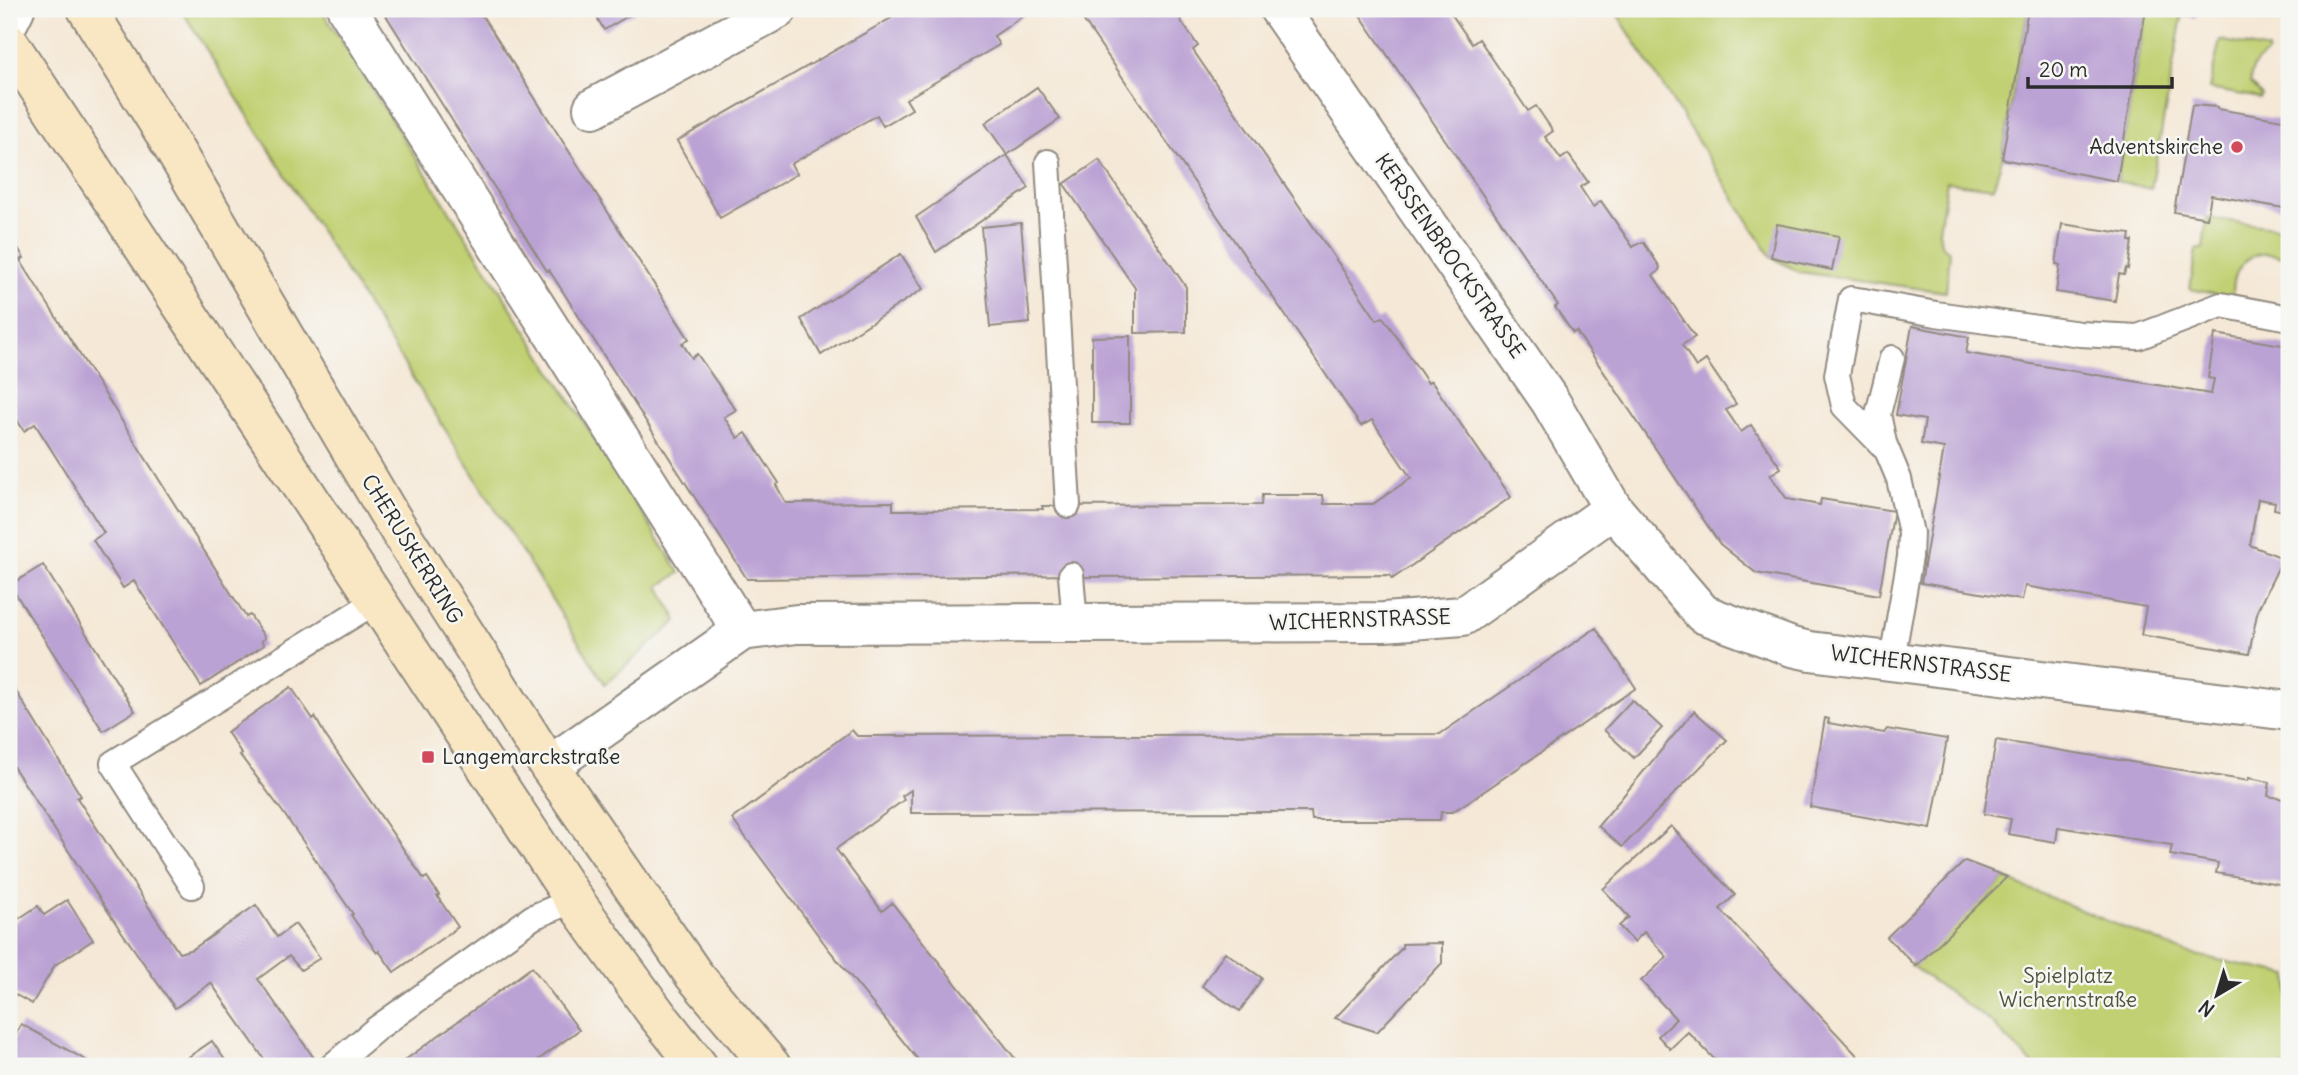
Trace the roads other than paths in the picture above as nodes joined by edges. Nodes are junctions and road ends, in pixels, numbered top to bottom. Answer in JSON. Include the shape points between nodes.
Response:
{"nodes":[{"id":1,"x":15,"y":9,"type":"edge"},
{"id":2,"x":87,"y":9,"type":"edge"},
{"id":3,"x":347,"y":9,"type":"edge"},
{"id":4,"x":778,"y":9,"type":"edge"},
{"id":5,"x":1279,"y":9,"type":"edge"},
{"id":6,"x":9,"y":21,"type":"edge"},
{"id":7,"x":9,"y":43,"type":"edge"},
{"id":8,"x":593,"y":108,"type":"dead end"},
{"id":9,"x":1048,"y":162,"type":"dead end"},
{"id":10,"x":2289,"y":318,"type":"edge"},
{"id":11,"x":1892,"y":358,"type":"dead end"},
{"id":12,"x":1888,"y":451,"type":"junction"},
{"id":13,"x":1068,"y":505,"type":"dead end"},
{"id":14,"x":1613,"y":509,"type":"junction"},
{"id":15,"x":1071,"y":575,"type":"dead end"},
{"id":16,"x":378,"y":600,"type":"junction"},
{"id":17,"x":1075,"y":624,"type":"junction"},
{"id":18,"x":742,"y":631,"type":"junction"},
{"id":19,"x":1892,"y":659,"type":"junction"},
{"id":20,"x":2289,"y":711,"type":"edge"},
{"id":21,"x":549,"y":766,"type":"junction"},
{"id":22,"x":192,"y":886,"type":"dead end"},
{"id":23,"x":574,"y":900,"type":"junction"},
{"id":24,"x":332,"y":1066,"type":"edge"},
{"id":25,"x":698,"y":1066,"type":"edge"},
{"id":26,"x":771,"y":1066,"type":"edge"}],
"edges":[{"from":1,"to":6,"type":"street"},
{"from":2,"to":21,"type":"main road","name":"CHERUSKERRING","via":[[387,511]]},
{"from":3,"to":18,"type":"street"},
{"from":4,"to":8,"type":"street"},
{"from":5,"to":14,"type":"street","name":"KERSSENBROCKSTRASSE","via":[[1550,401]]},
{"from":7,"to":16,"type":"main road"},
{"from":9,"to":13,"type":"lane"},
{"from":10,"to":12,"type":"lane","via":[[2221,305],[2138,337],[2080,334],[1851,299],[1837,375],[1844,406]]},
{"from":11,"to":12,"type":"lane","via":[[1878,414]]},
{"from":12,"to":19,"type":"lane","via":[[1911,533]]},
{"from":14,"to":17,"type":"street","name":"WICHERNSTRASSE","via":[[1463,616],[1384,622]]},
{"from":14,"to":19,"type":"street","name":"WICHERNSTRASSE","via":[[1703,614],[1792,647]]},
{"from":15,"to":17,"type":"lane"},
{"from":16,"to":22,"type":"lane","via":[[113,763]]},
{"from":16,"to":23,"type":"main road"},
{"from":17,"to":18,"type":"street","name":"WICHERNSTRASSE","via":[[797,624]]},
{"from":18,"to":21,"type":"street","name":"WICHERNSTRASSE"},
{"from":19,"to":20,"type":"street","name":"WICHERNSTRASSE"},
{"from":21,"to":26,"type":"main road","name":"CHERUSKERRING","via":[[694,975]]},
{"from":23,"to":24,"type":"lane","via":[[533,917],[376,1029]]},
{"from":23,"to":25,"type":"main road"}]}
